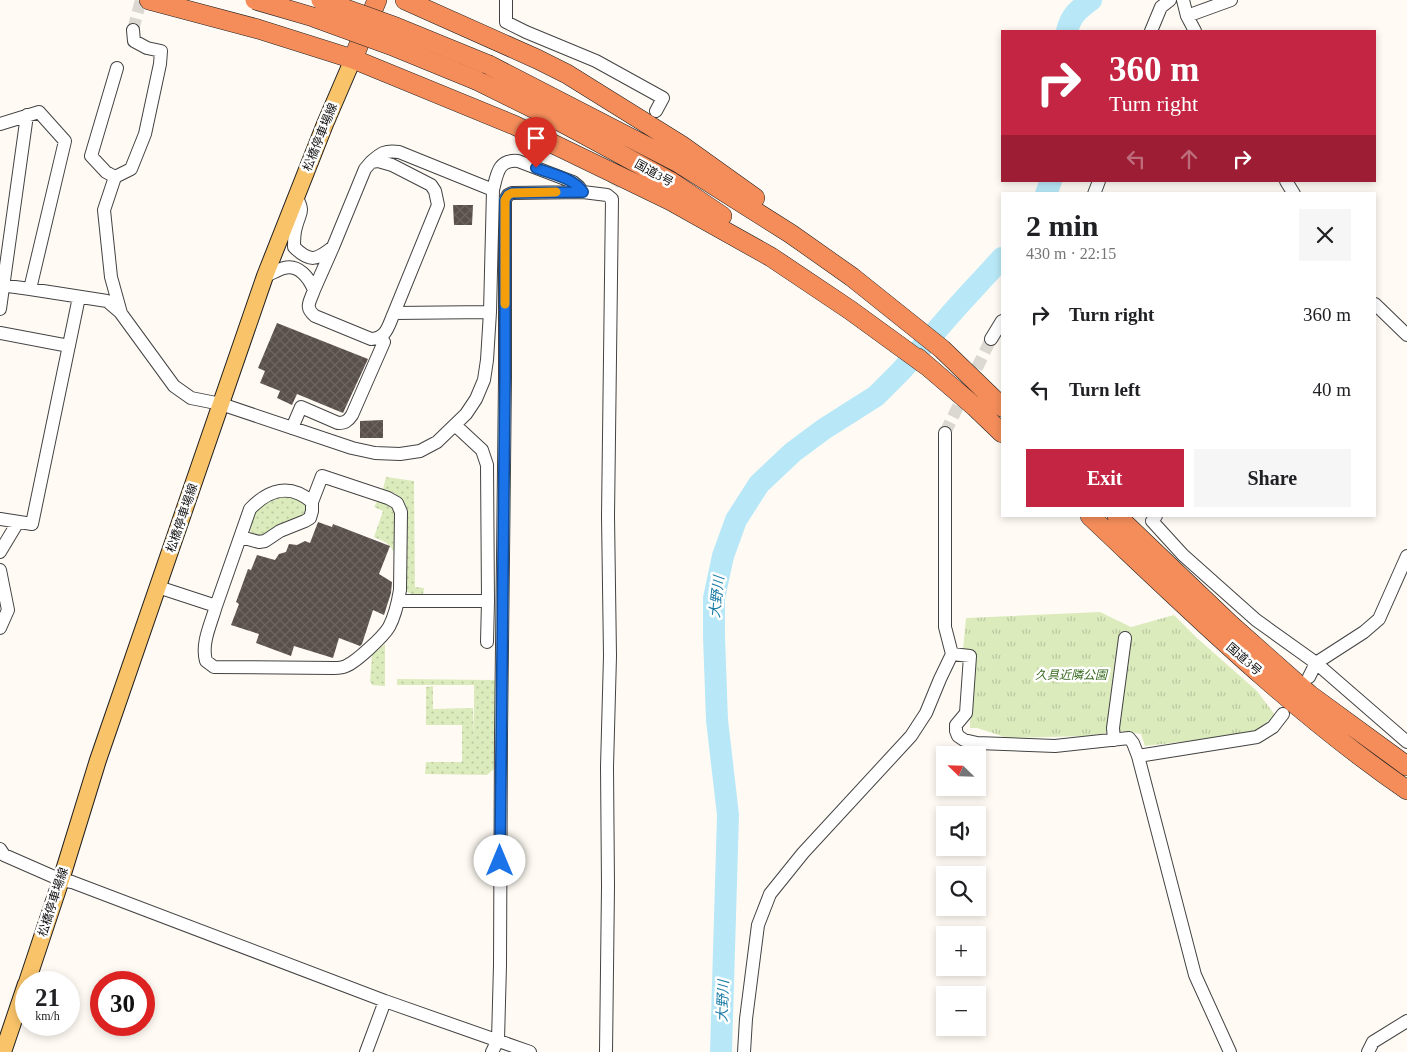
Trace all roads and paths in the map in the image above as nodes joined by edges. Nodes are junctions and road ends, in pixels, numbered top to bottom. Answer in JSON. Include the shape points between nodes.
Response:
{"nodes":[{"id":1,"x":149,"y":0,"type":"edge"},
{"id":2,"x":255,"y":0,"type":"edge"},
{"id":3,"x":321,"y":0,"type":"edge"},
{"id":4,"x":377,"y":0,"type":"edge"},
{"id":5,"x":405,"y":0,"type":"edge"},
{"id":6,"x":506,"y":0,"type":"edge"},
{"id":7,"x":1170,"y":0,"type":"edge"},
{"id":8,"x":1183,"y":0,"type":"edge"},
{"id":9,"x":1231,"y":0,"type":"edge"},
{"id":10,"x":1187,"y":16,"type":"junction"},
{"id":11,"x":134,"y":30,"type":"dead end"},
{"id":12,"x":1151,"y":30,"type":"edge"},
{"id":13,"x":1194,"y":30,"type":"edge"},
{"id":14,"x":353,"y":59,"type":"junction"},
{"id":15,"x":117,"y":68,"type":"dead end"},
{"id":16,"x":656,"y":111,"type":"dead end"},
{"id":17,"x":27,"y":116,"type":"junction"},
{"id":18,"x":0,"y":124,"type":"edge"},
{"id":19,"x":371,"y":162,"type":"junction"},
{"id":20,"x":115,"y":177,"type":"junction"},
{"id":21,"x":493,"y":190,"type":"junction"},
{"id":22,"x":583,"y":192,"type":"junction"},
{"id":23,"x":296,"y":196,"type":"junction"},
{"id":24,"x":333,"y":247,"type":"junction"},
{"id":25,"x":265,"y":276,"type":"junction"},
{"id":26,"x":858,"y":282,"type":"junction"},
{"id":27,"x":2,"y":285,"type":"edge"},
{"id":28,"x":30,"y":289,"type":"junction"},
{"id":29,"x":314,"y":290,"type":"junction"},
{"id":30,"x":79,"y":297,"type":"junction"},
{"id":31,"x":1376,"y":305,"type":"edge"},
{"id":32,"x":853,"y":308,"type":"junction"},
{"id":33,"x":0,"y":309,"type":"edge"},
{"id":34,"x":120,"y":312,"type":"junction"},
{"id":35,"x":490,"y":312,"type":"junction"},
{"id":36,"x":394,"y":313,"type":"junction"},
{"id":37,"x":1001,"y":323,"type":"edge"},
{"id":38,"x":0,"y":333,"type":"edge"},
{"id":39,"x":1407,"y":335,"type":"edge"},
{"id":40,"x":992,"y":339,"type":"tunnel mouth"},
{"id":41,"x":384,"y":342,"type":"dead end"},
{"id":42,"x":69,"y":346,"type":"junction"},
{"id":43,"x":222,"y":404,"type":"junction"},
{"id":44,"x":1001,"y":406,"type":"edge"},
{"id":45,"x":455,"y":425,"type":"junction"},
{"id":46,"x":292,"y":428,"type":"junction"},
{"id":47,"x":1001,"y":432,"type":"edge"},
{"id":48,"x":945,"y":433,"type":"tunnel mouth"},
{"id":49,"x":312,"y":502,"type":"junction"},
{"id":50,"x":1091,"y":517,"type":"edge"},
{"id":51,"x":1118,"y":517,"type":"edge"},
{"id":52,"x":1155,"y":517,"type":"edge"},
{"id":53,"x":0,"y":519,"type":"edge"},
{"id":54,"x":18,"y":522,"type":"junction"},
{"id":55,"x":241,"y":537,"type":"junction"},
{"id":56,"x":0,"y":552,"type":"edge"},
{"id":57,"x":1407,"y":556,"type":"edge"},
{"id":58,"x":0,"y":570,"type":"edge"},
{"id":59,"x":158,"y":587,"type":"junction"},
{"id":60,"x":398,"y":601,"type":"junction"},
{"id":61,"x":488,"y":602,"type":"junction"},
{"id":62,"x":216,"y":606,"type":"junction"},
{"id":63,"x":0,"y":628,"type":"edge"},
{"id":64,"x":1125,"y":638,"type":"dead end"},
{"id":65,"x":487,"y":642,"type":"dead end"},
{"id":66,"x":952,"y":654,"type":"junction"},
{"id":67,"x":1316,"y":663,"type":"junction"},
{"id":68,"x":1309,"y":677,"type":"dead end"},
{"id":69,"x":1284,"y":714,"type":"dead end"},
{"id":70,"x":1114,"y":740,"type":"junction"},
{"id":71,"x":1407,"y":742,"type":"edge"},
{"id":72,"x":1138,"y":756,"type":"junction"},
{"id":73,"x":1407,"y":766,"type":"edge"},
{"id":74,"x":1407,"y":790,"type":"edge"},
{"id":75,"x":1,"y":854,"type":"edge"},
{"id":76,"x":61,"y":880,"type":"junction"},
{"id":77,"x":30,"y":971,"type":"edge"},
{"id":78,"x":385,"y":1001,"type":"junction"},
{"id":79,"x":15,"y":1016,"type":"edge"},
{"id":80,"x":1407,"y":1021,"type":"edge"},
{"id":81,"x":495,"y":1046,"type":"edge"},
{"id":82,"x":3,"y":1052,"type":"edge"},
{"id":83,"x":366,"y":1052,"type":"edge"},
{"id":84,"x":530,"y":1052,"type":"edge"},
{"id":85,"x":606,"y":1052,"type":"edge"},
{"id":86,"x":744,"y":1052,"type":"edge"},
{"id":87,"x":1230,"y":1052,"type":"edge"},
{"id":88,"x":1368,"y":1052,"type":"edge"}],
"edges":[{"from":1,"to":14,"type":"highway"},
{"from":2,"to":32,"type":"highway","name":"国道3号","bridge":true,"via":[[382,42],[478,81],[559,121],[670,181]]},
{"from":3,"to":26,"type":"highway","name":"国道3号","bridge":true,"via":[[488,65],[677,162],[791,234]]},
{"from":4,"to":14,"type":"highway"},
{"from":5,"to":26,"type":"highway","via":[[575,79],[681,145],[760,201],[824,247]]},
{"from":6,"to":16,"type":"street","via":[[506,22],[596,61],[663,98]]},
{"from":7,"to":12,"type":"street","via":[[1161,7]]},
{"from":8,"to":10,"type":"street"},
{"from":9,"to":10,"type":"street"},
{"from":10,"to":13,"type":"street"},
{"from":11,"to":20,"type":"street","via":[[134,41],[161,51],[160,64],[145,134],[131,170]]},
{"from":14,"to":23,"type":"main road","name":"松橋停車場線"},
{"from":14,"to":32,"type":"highway","via":[[514,125],[671,200]]},
{"from":15,"to":20,"type":"street","via":[[91,156]]},
{"from":17,"to":18,"type":"street"},
{"from":17,"to":27,"type":"street"},
{"from":17,"to":28,"type":"street","via":[[39,112],[65,141]]},
{"from":19,"to":21,"type":"street","via":[[385,151],[399,152]]},
{"from":19,"to":24,"type":"street","via":[[365,169]]},
{"from":19,"to":36,"type":"street","via":[[392,165],[431,185],[437,197],[438,205]]},
{"from":20,"to":34,"type":"street","via":[[104,210],[111,277]]},
{"from":21,"to":22,"type":"street","via":[[498,172],[510,160],[573,182]]},
{"from":21,"to":35,"type":"street"},
{"from":22,"to":81,"type":"street","via":[[512,193],[505,200],[500,965]]},
{"from":22,"to":85,"type":"street","via":[[610,190],[612,199]]},
{"from":23,"to":24,"type":"street","via":[[302,212],[295,227],[294,247],[304,256],[316,258]]},
{"from":23,"to":25,"type":"main road","name":"松橋停車場線"},
{"from":24,"to":29,"type":"street"},
{"from":25,"to":29,"type":"street","via":[[290,267],[306,275]]},
{"from":25,"to":43,"type":"main road","name":"松橋停車場線"},
{"from":26,"to":44,"type":"highway","name":"国道3号","via":[[942,349]]},
{"from":27,"to":28,"type":"street"},
{"from":27,"to":33,"type":"street"},
{"from":28,"to":30,"type":"street"},
{"from":29,"to":36,"type":"street","via":[[308,305],[309,312],[371,339],[384,334]]},
{"from":30,"to":34,"type":"street","via":[[107,301]]},
{"from":30,"to":42,"type":"street"},
{"from":31,"to":39,"type":"street"},
{"from":32,"to":47,"type":"highway","name":"国道3号","via":[[927,366]]},
{"from":34,"to":43,"type":"street","via":[[174,386],[191,398]]},
{"from":35,"to":36,"type":"street"},
{"from":35,"to":45,"type":"street","via":[[484,380],[466,414]]},
{"from":37,"to":40,"type":"street"},
{"from":38,"to":42,"type":"street"},
{"from":41,"to":46,"type":"street","via":[[349,420],[338,423],[301,407]]},
{"from":42,"to":54,"type":"street","via":[[32,524]]},
{"from":43,"to":46,"type":"street"},
{"from":43,"to":59,"type":"main road","name":"松橋停車場線"},
{"from":45,"to":46,"type":"street","via":[[438,442],[420,451],[400,454],[375,454]]},
{"from":45,"to":61,"type":"street","via":[[482,450],[487,465]]},
{"from":48,"to":66,"type":"street","via":[[946,627]]},
{"from":49,"to":55,"type":"street","via":[[310,518],[304,522],[265,541]]},
{"from":49,"to":55,"type":"street","via":[[303,495],[284,490],[260,498],[250,509]]},
{"from":49,"to":60,"type":"street","via":[[322,476],[397,503],[401,512]]},
{"from":50,"to":74,"type":"highway","name":"国道3号","via":[[1215,634],[1302,710]]},
{"from":51,"to":73,"type":"highway","name":"国道3号","via":[[1310,695]]},
{"from":52,"to":67,"type":"street","via":[[1152,521],[1183,554],[1256,620]]},
{"from":53,"to":54,"type":"street"},
{"from":54,"to":56,"type":"street"},
{"from":55,"to":62,"type":"street"},
{"from":57,"to":67,"type":"street","via":[[1379,619]]},
{"from":58,"to":63,"type":"street","via":[[8,610]]},
{"from":59,"to":62,"type":"street"},
{"from":59,"to":76,"type":"main road","name":"松橋停車場線","via":[[98,760]]},
{"from":60,"to":61,"type":"street"},
{"from":60,"to":62,"type":"street","via":[[385,632],[356,661],[334,668],[214,667],[206,661],[204,653]]},
{"from":61,"to":65,"type":"street"},
{"from":64,"to":70,"type":"street"},
{"from":66,"to":70,"type":"street","via":[[970,656],[966,713],[956,725],[958,736],[964,740],[1055,746]]},
{"from":66,"to":86,"type":"street","via":[[926,713],[911,736],[803,853],[770,894],[758,925]]},
{"from":67,"to":68,"type":"street"},
{"from":67,"to":71,"type":"street"},
{"from":69,"to":72,"type":"street","via":[[1273,728],[1257,737]]},
{"from":70,"to":72,"type":"street","via":[[1128,738]]},
{"from":72,"to":87,"type":"street","via":[[1195,975]]},
{"from":75,"to":76,"type":"street"},
{"from":76,"to":77,"type":"main road","name":"松橋停車場線"},
{"from":76,"to":78,"type":"street"},
{"from":78,"to":81,"type":"street"},
{"from":78,"to":83,"type":"street"},
{"from":79,"to":82,"type":"main road","name":"松橋停車場線"},
{"from":80,"to":88,"type":"street","via":[[1373,1042]]},
{"from":81,"to":84,"type":"street"}]}
